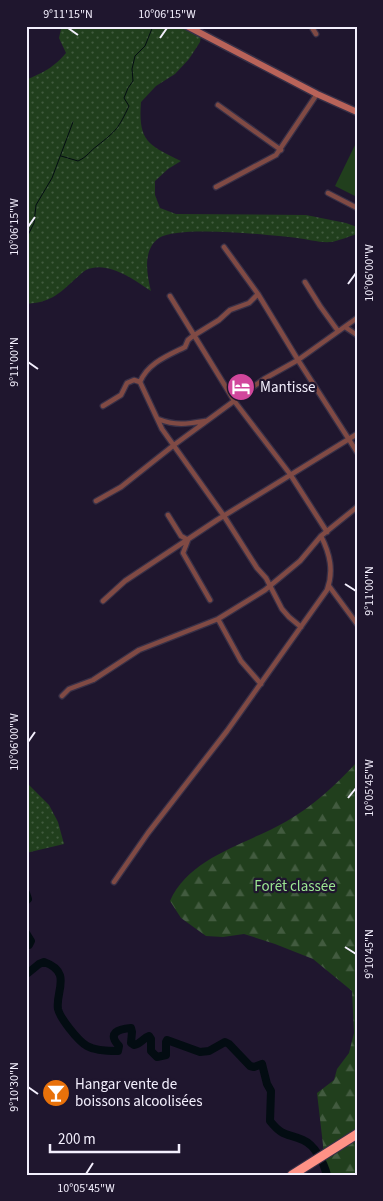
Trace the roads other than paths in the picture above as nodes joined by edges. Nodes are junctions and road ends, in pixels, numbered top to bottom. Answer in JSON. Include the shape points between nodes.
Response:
{"nodes":[{"id":1,"x":187,"y":26,"type":"edge"},
{"id":2,"x":311,"y":26,"type":"edge"},
{"id":3,"x":316,"y":34,"type":"dead end"},
{"id":4,"x":317,"y":94,"type":"junction"},
{"id":5,"x":218,"y":105,"type":"dead end"},
{"id":6,"x":357,"y":112,"type":"edge"},
{"id":7,"x":281,"y":150,"type":"junction"},
{"id":8,"x":216,"y":187,"type":"dead end"},
{"id":9,"x":328,"y":193,"type":"dead end"},
{"id":10,"x":357,"y":208,"type":"edge"},
{"id":11,"x":224,"y":247,"type":"dead end"},
{"id":12,"x":305,"y":282,"type":"dead end"},
{"id":13,"x":258,"y":294,"type":"junction"},
{"id":14,"x":170,"y":296,"type":"dead end"},
{"id":15,"x":357,"y":318,"type":"edge"},
{"id":16,"x":345,"y":327,"type":"junction"},
{"id":17,"x":338,"y":331,"type":"junction"},
{"id":18,"x":357,"y":335,"type":"edge"},
{"id":19,"x":193,"y":336,"type":"junction"},
{"id":20,"x":298,"y":360,"type":"junction"},
{"id":21,"x":140,"y":382,"type":"junction"},
{"id":22,"x":235,"y":402,"type":"junction"},
{"id":23,"x":103,"y":406,"type":"dead end"},
{"id":24,"x":158,"y":419,"type":"junction"},
{"id":25,"x":209,"y":420,"type":"junction"},
{"id":26,"x":357,"y":434,"type":"edge"},
{"id":27,"x":349,"y":439,"type":"junction"},
{"id":28,"x":174,"y":445,"type":"junction"},
{"id":29,"x":357,"y":452,"type":"edge"},
{"id":30,"x":290,"y":474,"type":"junction"},
{"id":31,"x":96,"y":501,"type":"dead end"},
{"id":32,"x":357,"y":507,"type":"edge"},
{"id":33,"x":168,"y":515,"type":"dead end"},
{"id":34,"x":224,"y":516,"type":"junction"},
{"id":35,"x":327,"y":532,"type":"junction"},
{"id":36,"x":321,"y":536,"type":"junction"},
{"id":37,"x":188,"y":540,"type":"junction"},
{"id":38,"x":270,"y":585,"type":"junction"},
{"id":39,"x":329,"y":586,"type":"junction"},
{"id":40,"x":210,"y":600,"type":"dead end"},
{"id":41,"x":102,"y":601,"type":"dead end"},
{"id":42,"x":218,"y":619,"type":"junction"},
{"id":43,"x":357,"y":624,"type":"edge"},
{"id":44,"x":301,"y":627,"type":"junction"},
{"id":45,"x":261,"y":684,"type":"junction"},
{"id":46,"x":62,"y":696,"type":"dead end"},
{"id":47,"x":114,"y":882,"type":"dead end"},
{"id":48,"x":357,"y":1134,"type":"edge"},
{"id":49,"x":292,"y":1175,"type":"edge"}],
"edges":[{"from":1,"to":4,"type":"street"},
{"from":2,"to":3,"type":"street"},
{"from":4,"to":6,"type":"street"},
{"from":4,"to":7,"type":"street"},
{"from":5,"to":7,"type":"street"},
{"from":7,"to":8,"type":"street"},
{"from":9,"to":10,"type":"street"},
{"from":11,"to":13,"type":"street"},
{"from":12,"to":17,"type":"street"},
{"from":13,"to":19,"type":"street","via":[[249,303],[230,310]]},
{"from":13,"to":20,"type":"street"},
{"from":14,"to":19,"type":"street"},
{"from":15,"to":16,"type":"street"},
{"from":16,"to":17,"type":"street"},
{"from":16,"to":18,"type":"street"},
{"from":17,"to":20,"type":"street"},
{"from":19,"to":21,"type":"street","via":[[185,347],[144,373]]},
{"from":19,"to":22,"type":"street"},
{"from":20,"to":22,"type":"street","via":[[264,379]]},
{"from":20,"to":27,"type":"street"},
{"from":21,"to":23,"type":"street","via":[[127,383],[121,395]]},
{"from":21,"to":24,"type":"street"},
{"from":22,"to":25,"type":"street"},
{"from":22,"to":30,"type":"street"},
{"from":24,"to":25,"type":"street","via":[[185,425]]},
{"from":24,"to":28,"type":"street"},
{"from":25,"to":28,"type":"street"},
{"from":26,"to":27,"type":"street"},
{"from":27,"to":29,"type":"street"},
{"from":27,"to":30,"type":"street"},
{"from":28,"to":31,"type":"street","via":[[121,487]]},
{"from":28,"to":34,"type":"street"},
{"from":30,"to":34,"type":"street"},
{"from":30,"to":35,"type":"street"},
{"from":32,"to":35,"type":"street"},
{"from":33,"to":37,"type":"street","via":[[181,536]]},
{"from":34,"to":37,"type":"street"},
{"from":34,"to":38,"type":"street"},
{"from":35,"to":36,"type":"street"},
{"from":36,"to":38,"type":"street","via":[[300,561]]},
{"from":36,"to":39,"type":"street","via":[[332,572]]},
{"from":37,"to":40,"type":"street","via":[[183,553]]},
{"from":37,"to":41,"type":"street","via":[[125,581]]},
{"from":38,"to":42,"type":"street"},
{"from":38,"to":44,"type":"street","via":[[282,609]]},
{"from":39,"to":43,"type":"street"},
{"from":39,"to":44,"type":"street"},
{"from":42,"to":45,"type":"street","via":[[242,661]]},
{"from":42,"to":46,"type":"street","via":[[139,650]]},
{"from":44,"to":45,"type":"street"},
{"from":45,"to":47,"type":"street"},
{"from":48,"to":49,"type":"highway"}]}
